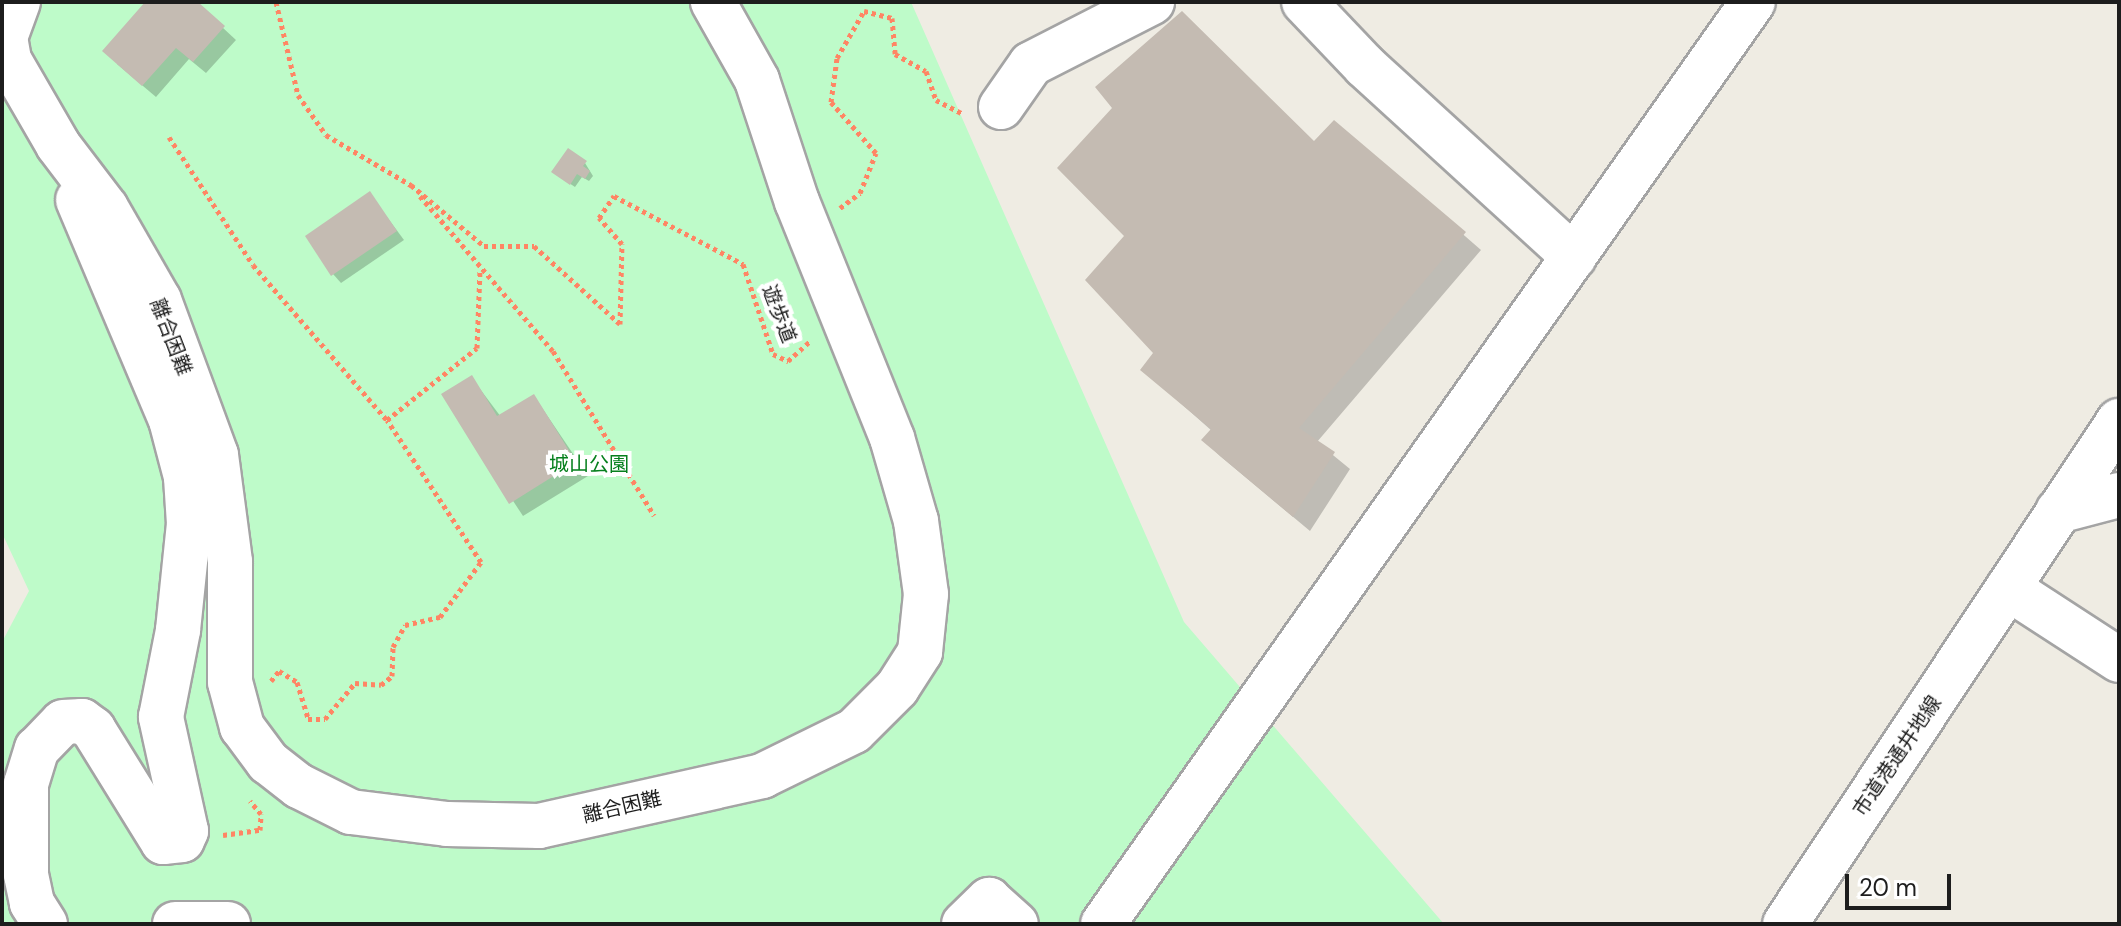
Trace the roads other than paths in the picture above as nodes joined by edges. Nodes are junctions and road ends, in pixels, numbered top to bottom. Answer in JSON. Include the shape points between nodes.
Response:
{"nodes":[{"id":1,"x":18,"y":2,"type":"edge"},
{"id":2,"x":713,"y":2,"type":"edge"},
{"id":3,"x":1152,"y":2,"type":"edge"},
{"id":4,"x":1753,"y":2,"type":"edge"},
{"id":5,"x":1323,"y":9,"type":"edge"},
{"id":6,"x":1001,"y":107,"type":"road end"},
{"id":7,"x":58,"y":145,"type":"junction"},
{"id":8,"x":1574,"y":257,"type":"junction"},
{"id":9,"x":2119,"y":421,"type":"edge"},
{"id":10,"x":2119,"y":495,"type":"edge"},
{"id":11,"x":2058,"y":511,"type":"junction"},
{"id":12,"x":2008,"y":588,"type":"junction"},
{"id":13,"x":2119,"y":660,"type":"edge"},
{"id":14,"x":45,"y":924,"type":"edge"},
{"id":15,"x":175,"y":924,"type":"edge"},
{"id":16,"x":228,"y":924,"type":"edge"},
{"id":17,"x":1103,"y":924,"type":"edge"},
{"id":18,"x":1785,"y":924,"type":"edge"}],
"edges":[{"from":1,"to":7,"type":"street","via":[[5,37],[9,60]]},
{"from":2,"to":7,"type":"street","name":"離合困難","via":[[757,80],[797,202],[892,438],[916,521],[926,594],[920,652],[897,688],[854,731],[762,776],[539,826],[447,824],[351,812],[299,786],[268,762],[242,727],[230,682],[230,562],[216,455],[159,300],[106,208]]},
{"from":3,"to":6,"type":"street","via":[[1031,64]]},
{"from":4,"to":8,"type":"street"},
{"from":5,"to":8,"type":"street"},
{"from":7,"to":14,"type":"street","via":[[101,262],[171,420],[186,477],[189,524],[161,717],[182,802],[182,840],[163,842],[155,834],[93,729],[82,721],[63,722],[37,749],[26,784],[26,874],[32,903]]},
{"from":8,"to":17,"type":"street"},
{"from":9,"to":11,"type":"street"},
{"from":10,"to":11,"type":"street"},
{"from":11,"to":12,"type":"street","name":"市道港通井地線"},
{"from":12,"to":13,"type":"street"},
{"from":12,"to":18,"type":"street","name":"市道港通井地線"},
{"from":15,"to":16,"type":"street"}]}
